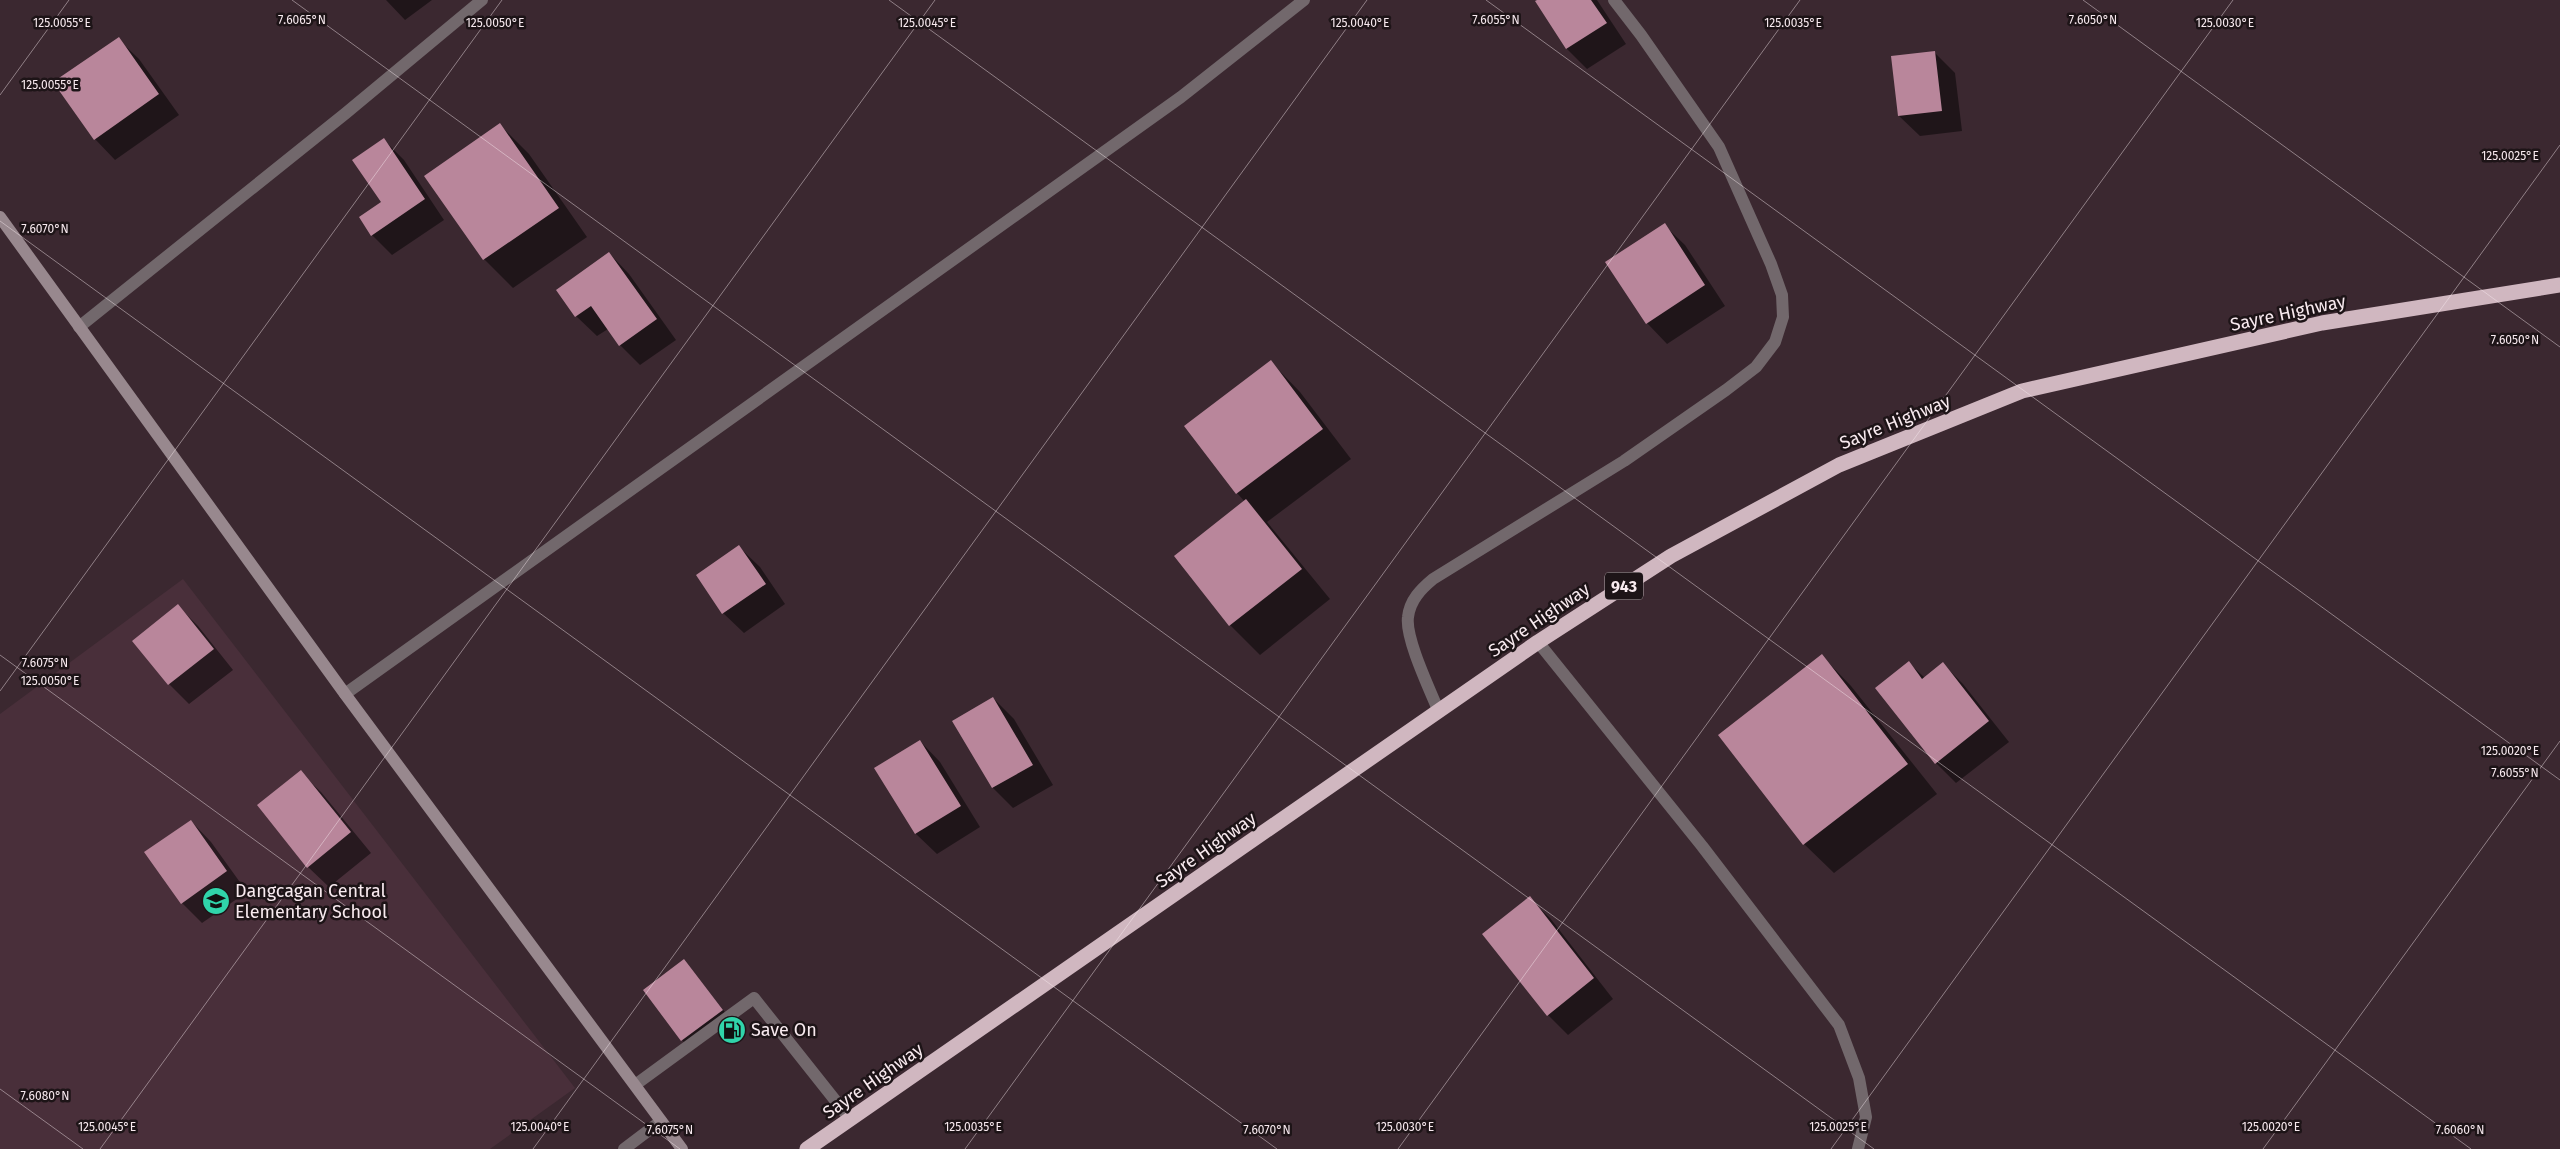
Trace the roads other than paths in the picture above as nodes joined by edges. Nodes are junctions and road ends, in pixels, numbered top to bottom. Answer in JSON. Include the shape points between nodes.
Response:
{"nodes":[{"id":1,"x":482,"y":0,"type":"edge"},
{"id":2,"x":1304,"y":0,"type":"edge"},
{"id":3,"x":1614,"y":0,"type":"edge"},
{"id":4,"x":0,"y":217,"type":"edge"},
{"id":5,"x":2560,"y":285,"type":"edge"},
{"id":6,"x":79,"y":327,"type":"junction"},
{"id":7,"x":1538,"y":642,"type":"junction"},
{"id":8,"x":345,"y":694,"type":"junction"},
{"id":9,"x":1439,"y":712,"type":"junction"},
{"id":10,"x":634,"y":1085,"type":"junction"},
{"id":11,"x":850,"y":1119,"type":"junction"},
{"id":12,"x":661,"y":1121,"type":"junction"},
{"id":13,"x":624,"y":1149,"type":"edge"},
{"id":14,"x":682,"y":1149,"type":"edge"},
{"id":15,"x":807,"y":1149,"type":"edge"},
{"id":16,"x":1858,"y":1149,"type":"edge"}],
"edges":[{"from":1,"to":6,"type":"street"},
{"from":2,"to":8,"type":"street","via":[[1181,97]]},
{"from":3,"to":9,"type":"street","via":[[1642,35],[1719,148],[1771,264],[1782,294],[1783,317],[1775,342],[1756,367],[1726,390],[1624,461],[1433,579],[1419,591],[1408,618],[1410,638]]},
{"from":4,"to":6,"type":"street"},
{"from":5,"to":7,"type":"highway","name":"Sayre Highway","number":"943","via":[[2322,323],[2022,391],[1839,465],[1671,556]]},
{"from":6,"to":8,"type":"street"},
{"from":7,"to":9,"type":"highway","name":"Sayre Highway","number":"943"},
{"from":7,"to":16,"type":"street","via":[[1702,846],[1839,1025],[1859,1078],[1866,1117]]},
{"from":8,"to":10,"type":"street"},
{"from":9,"to":11,"type":"highway","name":"Sayre Highway","number":"943"},
{"from":10,"to":11,"type":"street","via":[[754,998]]},
{"from":10,"to":12,"type":"street"},
{"from":11,"to":15,"type":"highway","name":"Sayre Highway","number":"943"},
{"from":12,"to":13,"type":"street"},
{"from":12,"to":14,"type":"street"}]}
